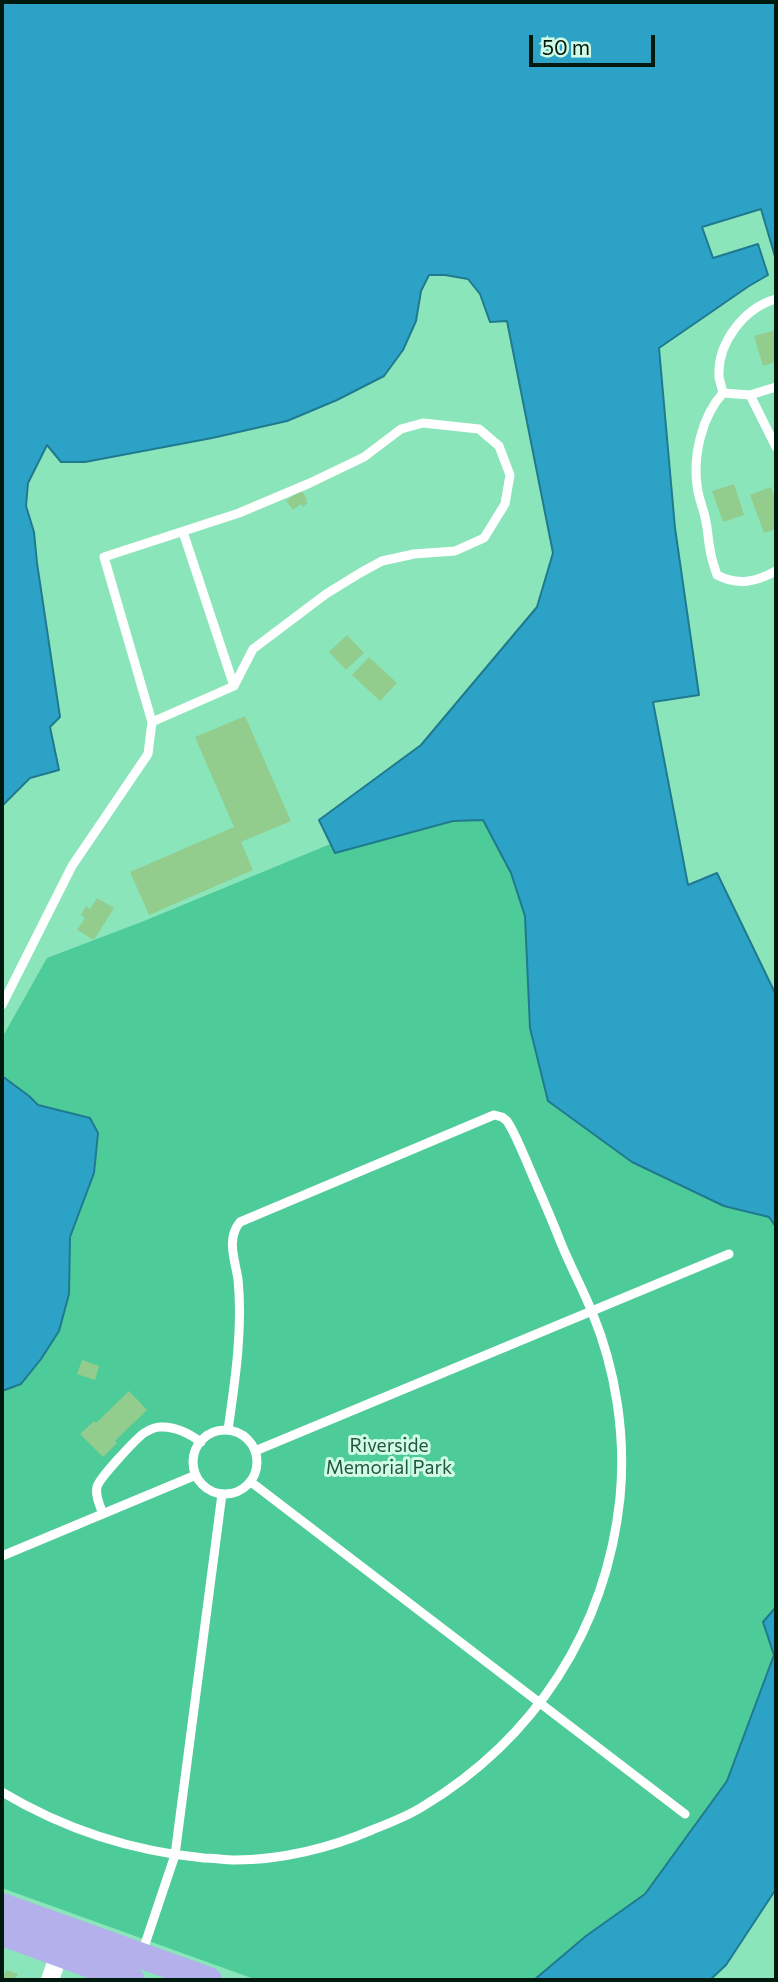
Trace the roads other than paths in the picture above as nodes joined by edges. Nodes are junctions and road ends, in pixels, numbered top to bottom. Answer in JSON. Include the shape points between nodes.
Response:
{"nodes":[{"id":1,"x":776,"y":299,"type":"edge"},
{"id":2,"x":776,"y":387,"type":"edge"},
{"id":3,"x":723,"y":393,"type":"junction"},
{"id":4,"x":750,"y":395,"type":"junction"},
{"id":5,"x":776,"y":447,"type":"edge"},
{"id":6,"x":183,"y":531,"type":"junction"},
{"id":7,"x":776,"y":571,"type":"edge"},
{"id":8,"x":234,"y":686,"type":"junction"},
{"id":9,"x":152,"y":722,"type":"junction"},
{"id":10,"x":2,"y":1004,"type":"edge"},
{"id":11,"x":729,"y":1254,"type":"dead end"},
{"id":12,"x":591,"y":1310,"type":"junction"},
{"id":13,"x":228,"y":1430,"type":"junction"},
{"id":14,"x":201,"y":1442,"type":"junction"},
{"id":15,"x":255,"y":1451,"type":"junction"},
{"id":16,"x":196,"y":1475,"type":"junction"},
{"id":17,"x":251,"y":1482,"type":"junction"},
{"id":18,"x":222,"y":1494,"type":"junction"},
{"id":19,"x":103,"y":1514,"type":"junction"},
{"id":20,"x":2,"y":1556,"type":"edge"},
{"id":21,"x":541,"y":1703,"type":"junction"},
{"id":22,"x":2,"y":1791,"type":"edge"},
{"id":23,"x":685,"y":1814,"type":"dead end"},
{"id":24,"x":175,"y":1855,"type":"junction"},
{"id":25,"x":2,"y":1906,"type":"edge"},
{"id":26,"x":2,"y":1933,"type":"edge"},
{"id":27,"x":63,"y":1942,"type":"junction"},
{"id":28,"x":141,"y":1956,"type":"junction"},
{"id":29,"x":50,"y":1980,"type":"edge"},
{"id":30,"x":132,"y":1980,"type":"edge"},
{"id":31,"x":209,"y":1980,"type":"edge"}],
"edges":[{"from":1,"to":3,"type":"lane","via":[[749,313],[727,339],[720,359]]},
{"from":2,"to":4,"type":"lane"},
{"from":3,"to":4,"type":"lane"},
{"from":3,"to":7,"type":"lane","via":[[714,402],[704,428],[696,467],[717,575],[730,582],[752,581]]},
{"from":4,"to":5,"type":"lane"},
{"from":6,"to":8,"type":"lane"},
{"from":6,"to":8,"type":"lane","via":[[310,483],[364,457],[401,429],[423,424],[479,429],[499,446],[510,475],[505,504],[484,538],[455,551],[382,561],[360,573],[253,649]]},
{"from":6,"to":9,"type":"lane","via":[[104,557]]},
{"from":8,"to":9,"type":"lane"},
{"from":9,"to":10,"type":"lane","via":[[148,754],[72,866]]},
{"from":11,"to":12,"type":"lane"},
{"from":12,"to":13,"type":"lane","via":[[510,1125],[494,1115],[240,1222],[232,1238],[239,1313]]},
{"from":12,"to":15,"type":"lane"},
{"from":12,"to":21,"type":"lane","via":[[618,1411],[622,1449],[615,1536],[591,1615]]},
{"from":13,"to":14,"type":"lane"},
{"from":13,"to":15,"type":"lane","via":[[244,1437]]},
{"from":14,"to":16,"type":"lane","via":[[194,1458]]},
{"from":14,"to":19,"type":"lane","via":[[159,1427],[142,1435],[97,1488]]},
{"from":15,"to":17,"type":"lane","via":[[258,1461]]},
{"from":16,"to":18,"type":"lane","via":[[206,1488]]},
{"from":16,"to":19,"type":"lane"},
{"from":17,"to":18,"type":"lane","via":[[233,1494]]},
{"from":17,"to":21,"type":"lane"},
{"from":18,"to":24,"type":"lane"},
{"from":19,"to":20,"type":"lane"},
{"from":21,"to":23,"type":"lane"},
{"from":21,"to":24,"type":"lane","via":[[494,1755],[463,1780],[423,1807],[359,1836],[273,1857],[235,1860]]},
{"from":22,"to":24,"type":"lane","via":[[91,1835]]},
{"from":24,"to":28,"type":"lane"},
{"from":25,"to":27,"type":"main road"},
{"from":26,"to":27,"type":"main road"},
{"from":27,"to":28,"type":"main road"},
{"from":27,"to":29,"type":"street"},
{"from":27,"to":30,"type":"main road"},
{"from":28,"to":31,"type":"main road"}]}
